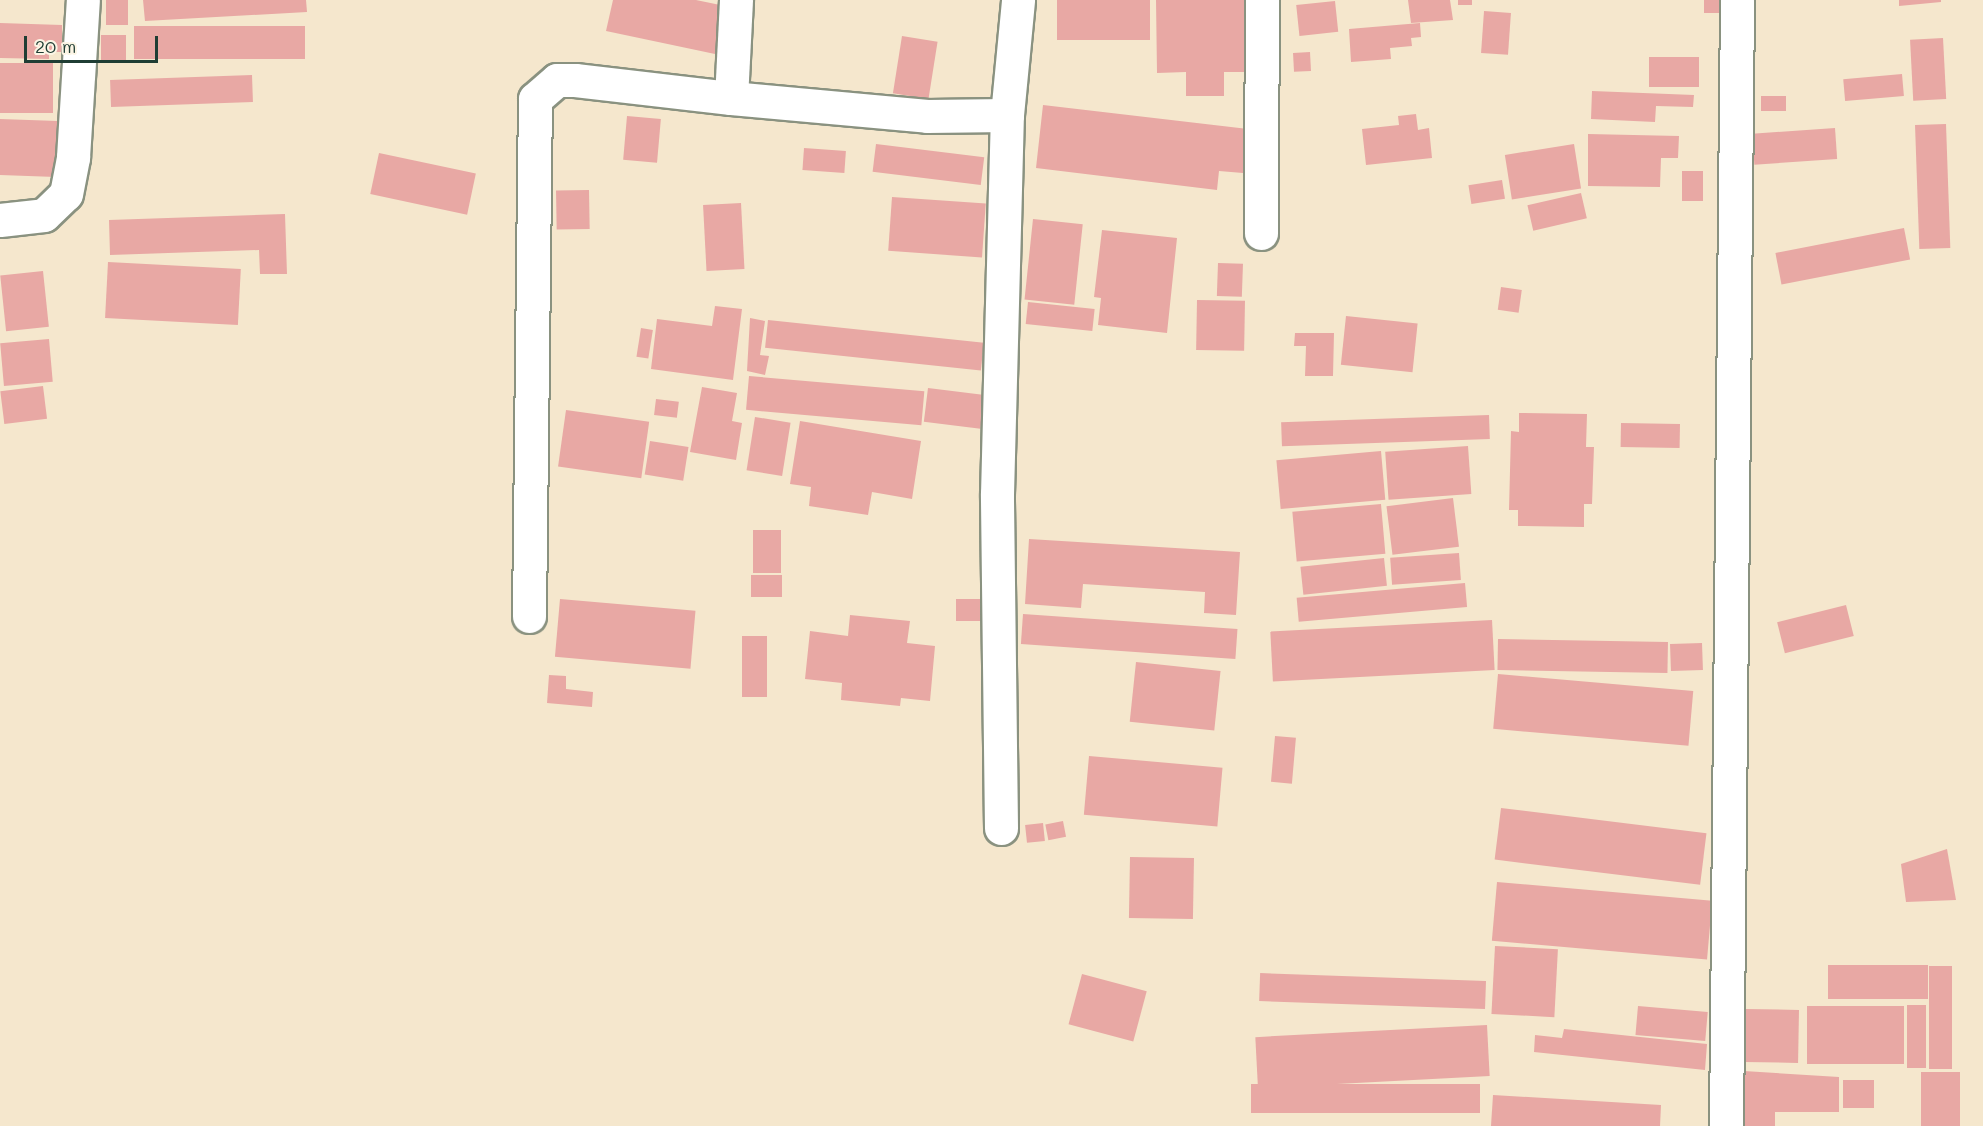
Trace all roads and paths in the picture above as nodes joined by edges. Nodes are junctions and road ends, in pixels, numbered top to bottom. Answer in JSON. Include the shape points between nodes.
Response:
{"nodes":[{"id":1,"x":83,"y":0,"type":"edge"},
{"id":2,"x":736,"y":0,"type":"edge"},
{"id":3,"x":1018,"y":0,"type":"edge"},
{"id":4,"x":1262,"y":0,"type":"edge"},
{"id":5,"x":1737,"y":0,"type":"edge"},
{"id":6,"x":731,"y":98,"type":"junction"},
{"id":7,"x":1007,"y":115,"type":"junction"},
{"id":8,"x":0,"y":220,"type":"edge"},
{"id":9,"x":1260,"y":233,"type":"dead end"},
{"id":10,"x":529,"y":616,"type":"dead end"},
{"id":11,"x":1001,"y":828,"type":"dead end"},
{"id":12,"x":1726,"y":1126,"type":"edge"}],
"edges":[{"from":1,"to":8,"type":"street","via":[[74,157],[66,194],[44,215]]},
{"from":2,"to":6,"type":"street"},
{"from":3,"to":7,"type":"street"},
{"from":4,"to":9,"type":"street"},
{"from":5,"to":12,"type":"street"},
{"from":6,"to":7,"type":"street","via":[[927,116]]},
{"from":6,"to":10,"type":"street","via":[[558,80],[535,99]]},
{"from":7,"to":11,"type":"street","via":[[997,494]]}]}
